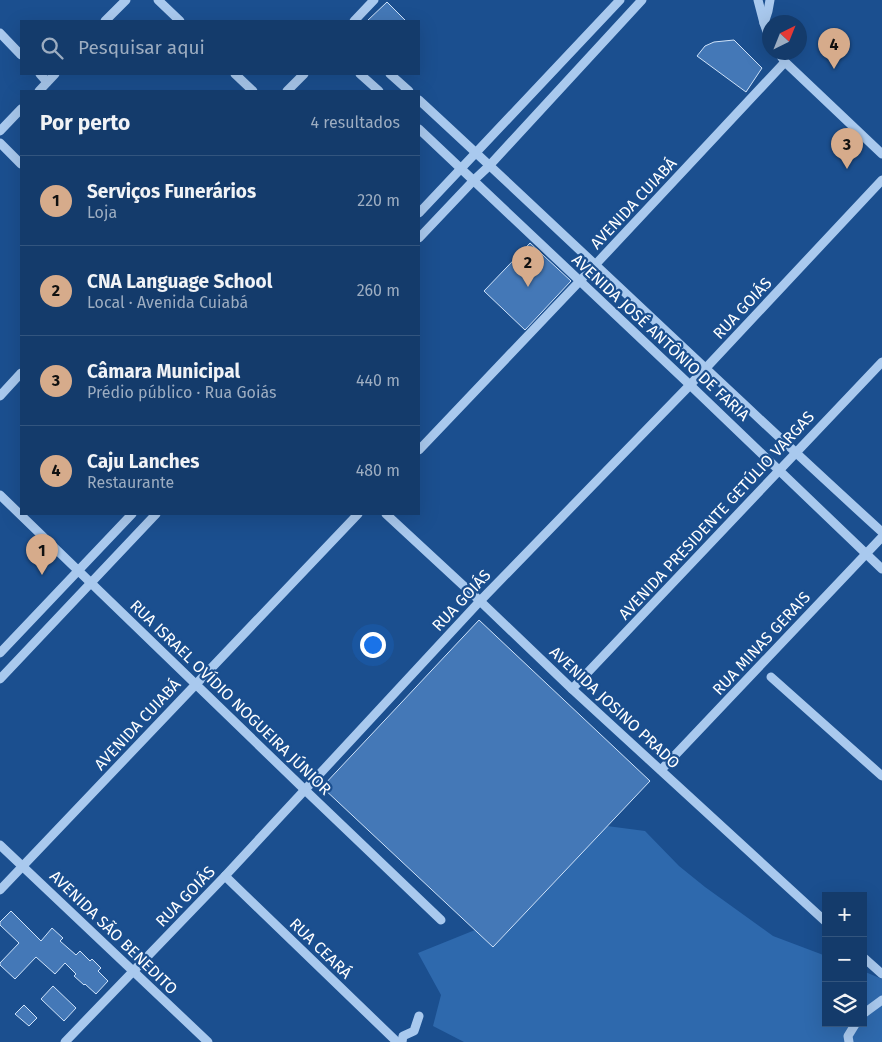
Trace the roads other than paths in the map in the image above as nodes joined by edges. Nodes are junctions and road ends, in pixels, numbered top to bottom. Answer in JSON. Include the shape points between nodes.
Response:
{"nodes":[{"id":1,"x":126,"y":0,"type":"edge"},
{"id":2,"x":158,"y":0,"type":"edge"},
{"id":3,"x":374,"y":0,"type":"edge"},
{"id":4,"x":620,"y":0,"type":"edge"},
{"id":5,"x":642,"y":0,"type":"edge"},
{"id":6,"x":758,"y":0,"type":"edge"},
{"id":7,"x":770,"y":0,"type":"edge"},
{"id":8,"x":767,"y":15,"type":"edge"},
{"id":9,"x":762,"y":16,"type":"edge"},
{"id":10,"x":106,"y":20,"type":"edge"},
{"id":11,"x":179,"y":20,"type":"edge"},
{"id":12,"x":355,"y":20,"type":"edge"},
{"id":13,"x":0,"y":33,"type":"edge"},
{"id":14,"x":20,"y":54,"type":"edge"},
{"id":15,"x":785,"y":62,"type":"joint"},
{"id":16,"x":41,"y":75,"type":"edge"},
{"id":17,"x":54,"y":75,"type":"edge"},
{"id":18,"x":236,"y":75,"type":"edge"},
{"id":19,"x":303,"y":75,"type":"edge"},
{"id":20,"x":361,"y":75,"type":"edge"},
{"id":21,"x":391,"y":75,"type":"edge"},
{"id":22,"x":48,"y":82,"type":"junction"},
{"id":23,"x":39,"y":90,"type":"edge"},
{"id":24,"x":252,"y":90,"type":"edge"},
{"id":25,"x":288,"y":90,"type":"edge"},
{"id":26,"x":377,"y":90,"type":"edge"},
{"id":27,"x":408,"y":90,"type":"edge"},
{"id":28,"x":420,"y":101,"type":"edge"},
{"id":29,"x":20,"y":110,"type":"edge"},
{"id":30,"x":420,"y":130,"type":"edge"},
{"id":31,"x":0,"y":132,"type":"edge"},
{"id":32,"x":0,"y":144,"type":"edge"},
{"id":33,"x":476,"y":153,"type":"junction"},
{"id":34,"x":882,"y":154,"type":"edge"},
{"id":35,"x":20,"y":163,"type":"edge"},
{"id":36,"x":489,"y":166,"type":"junction"},
{"id":37,"x":461,"y":169,"type":"junction"},
{"id":38,"x":474,"y":180,"type":"junction"},
{"id":39,"x":882,"y":180,"type":"edge"},
{"id":40,"x":420,"y":211,"type":"edge"},
{"id":41,"x":420,"y":237,"type":"edge"},
{"id":42,"x":596,"y":264,"type":"junction"},
{"id":43,"x":580,"y":280,"type":"junction"},
{"id":44,"x":882,"y":362,"type":"edge"},
{"id":45,"x":706,"y":368,"type":"junction"},
{"id":46,"x":20,"y":374,"type":"edge"},
{"id":47,"x":690,"y":385,"type":"junction"},
{"id":48,"x":0,"y":396,"type":"edge"},
{"id":49,"x":420,"y":449,"type":"edge"},
{"id":50,"x":796,"y":453,"type":"junction"},
{"id":51,"x":780,"y":470,"type":"junction"},
{"id":52,"x":0,"y":495,"type":"edge"},
{"id":53,"x":20,"y":514,"type":"edge"},
{"id":54,"x":21,"y":515,"type":"edge"},
{"id":55,"x":131,"y":515,"type":"edge"},
{"id":56,"x":155,"y":515,"type":"edge"},
{"id":57,"x":357,"y":515,"type":"edge"},
{"id":58,"x":387,"y":515,"type":"edge"},
{"id":59,"x":882,"y":532,"type":"edge"},
{"id":60,"x":882,"y":537,"type":"edge"},
{"id":61,"x":866,"y":554,"type":"junction"},
{"id":62,"x":882,"y":568,"type":"edge"},
{"id":63,"x":79,"y":571,"type":"junction"},
{"id":64,"x":91,"y":583,"type":"junction"},
{"id":65,"x":480,"y":601,"type":"junction"},
{"id":66,"x":0,"y":653,"type":"edge"},
{"id":67,"x":771,"y":677,"type":"dead end"},
{"id":68,"x":0,"y":679,"type":"edge"},
{"id":69,"x":195,"y":684,"type":"junction"},
{"id":70,"x":572,"y":689,"type":"junction"},
{"id":71,"x":661,"y":770,"type":"junction"},
{"id":72,"x":882,"y":776,"type":"edge"},
{"id":73,"x":304,"y":790,"type":"junction"},
{"id":74,"x":0,"y":845,"type":"edge"},
{"id":75,"x":23,"y":866,"type":"junction"},
{"id":76,"x":225,"y":876,"type":"junction"},
{"id":77,"x":0,"y":890,"type":"edge"},
{"id":78,"x":822,"y":918,"type":"edge"},
{"id":79,"x":441,"y":920,"type":"dead end"},
{"id":80,"x":867,"y":961,"type":"edge"},
{"id":81,"x":134,"y":971,"type":"junction"},
{"id":82,"x":882,"y":974,"type":"edge"},
{"id":83,"x":882,"y":1000,"type":"edge"},
{"id":84,"x":867,"y":1011,"type":"edge"},
{"id":85,"x":419,"y":1016,"type":"dead end"},
{"id":86,"x":854,"y":1027,"type":"edge"},
{"id":87,"x":402,"y":1041,"type":"edge"},
{"id":88,"x":65,"y":1042,"type":"edge"},
{"id":89,"x":208,"y":1042,"type":"edge"},
{"id":90,"x":849,"y":1042,"type":"edge"}],
"edges":[{"from":1,"to":10,"type":"street"},
{"from":2,"to":11,"type":"street"},
{"from":3,"to":12,"type":"street"},
{"from":4,"to":33,"type":"street"},
{"from":5,"to":36,"type":"street"},
{"from":6,"to":9,"type":"street"},
{"from":7,"to":8,"type":"street"},
{"from":13,"to":14,"type":"street"},
{"from":15,"to":34,"type":"street"},
{"from":15,"to":42,"type":"street","name":"AVENIDA CUIABÁ"},
{"from":16,"to":22,"type":"street"},
{"from":17,"to":22,"type":"street"},
{"from":18,"to":24,"type":"street"},
{"from":19,"to":25,"type":"street"},
{"from":20,"to":26,"type":"street"},
{"from":21,"to":27,"type":"street"},
{"from":22,"to":23,"type":"street"},
{"from":28,"to":33,"type":"street","name":"AVENIDA JOSÉ ANTÔNIO DE FARIA"},
{"from":29,"to":31,"type":"street"},
{"from":30,"to":37,"type":"street","name":"AVENIDA JOSÉ ANTÔNIO DE FARIA"},
{"from":32,"to":35,"type":"street"},
{"from":33,"to":36,"type":"street","name":"AVENIDA JOSÉ ANTÔNIO DE FARIA"},
{"from":33,"to":37,"type":"street"},
{"from":36,"to":38,"type":"street"},
{"from":36,"to":42,"type":"street","name":"AVENIDA JOSÉ ANTÔNIO DE FARIA"},
{"from":37,"to":38,"type":"street","name":"AVENIDA JOSÉ ANTÔNIO DE FARIA"},
{"from":37,"to":40,"type":"street"},
{"from":38,"to":41,"type":"street"},
{"from":38,"to":43,"type":"street","name":"AVENIDA JOSÉ ANTÔNIO DE FARIA"},
{"from":39,"to":45,"type":"street","name":"RUA GOIÁS"},
{"from":42,"to":43,"type":"street","name":"AVENIDA CUIABÁ"},
{"from":42,"to":45,"type":"street","name":"AVENIDA JOSÉ ANTÔNIO DE FARIA"},
{"from":43,"to":47,"type":"street","name":"AVENIDA JOSÉ ANTÔNIO DE FARIA"},
{"from":43,"to":49,"type":"street","name":"AVENIDA CUIABÁ"},
{"from":44,"to":50,"type":"street","name":"AVENIDA PRESIDENTE GETÚLIO VARGAS"},
{"from":45,"to":47,"type":"street","name":"RUA GOIÁS"},
{"from":45,"to":50,"type":"street","name":"AVENIDA JOSÉ ANTÔNIO DE FARIA"},
{"from":46,"to":48,"type":"street"},
{"from":47,"to":51,"type":"street","name":"AVENIDA JOSÉ ANTÔNIO DE FARIA"},
{"from":47,"to":65,"type":"street","name":"RUA GOIÁS"},
{"from":50,"to":51,"type":"street","name":"AVENIDA PRESIDENTE GETÚLIO VARGAS"},
{"from":50,"to":59,"type":"street","name":"AVENIDA JOSÉ ANTÔNIO DE FARIA"},
{"from":51,"to":61,"type":"street","name":"AVENIDA JOSÉ ANTÔNIO DE FARIA"},
{"from":51,"to":70,"type":"street","name":"AVENIDA PRESIDENTE GETÚLIO VARGAS"},
{"from":52,"to":53,"type":"street","name":"RUA ISRAEL OVÍDIO NOGUEIRA JÚNIOR"},
{"from":54,"to":63,"type":"street","name":"RUA ISRAEL OVÍDIO NOGUEIRA JÚNIOR"},
{"from":55,"to":63,"type":"street"},
{"from":56,"to":64,"type":"street"},
{"from":57,"to":69,"type":"street","name":"AVENIDA CUIABÁ"},
{"from":58,"to":65,"type":"street","name":"AVENIDA JOSINO PRADO"},
{"from":60,"to":61,"type":"street","name":"RUA MINAS GERAIS"},
{"from":61,"to":62,"type":"street","name":"AVENIDA JOSÉ ANTÔNIO DE FARIA"},
{"from":61,"to":71,"type":"street","name":"RUA MINAS GERAIS"},
{"from":63,"to":64,"type":"street","name":"RUA ISRAEL OVÍDIO NOGUEIRA JÚNIOR"},
{"from":63,"to":66,"type":"street"},
{"from":64,"to":68,"type":"street"},
{"from":64,"to":69,"type":"street","name":"RUA ISRAEL OVÍDIO NOGUEIRA JÚNIOR"},
{"from":65,"to":70,"type":"street","name":"AVENIDA JOSINO PRADO"},
{"from":65,"to":73,"type":"street","name":"RUA GOIÁS"},
{"from":67,"to":72,"type":"street"},
{"from":69,"to":73,"type":"street","name":"RUA ISRAEL OVÍDIO NOGUEIRA JÚNIOR"},
{"from":69,"to":75,"type":"street","name":"AVENIDA CUIABÁ"},
{"from":70,"to":71,"type":"street","name":"AVENIDA JOSINO PRADO"},
{"from":71,"to":78,"type":"street","name":"AVENIDA JOSINO PRADO"},
{"from":73,"to":76,"type":"street","name":"RUA GOIÁS"},
{"from":73,"to":79,"type":"street","name":"RUA ISRAEL OVÍDIO NOGUEIRA JÚNIOR"},
{"from":74,"to":75,"type":"street","name":"AVENIDA SÃO BENEDITO"},
{"from":75,"to":77,"type":"street","name":"AVENIDA CUIABÁ"},
{"from":75,"to":81,"type":"street","name":"AVENIDA SÃO BENEDITO"},
{"from":76,"to":81,"type":"street","name":"RUA GOIÁS"},
{"from":76,"to":87,"type":"street","name":"RUA CEARÁ"},
{"from":80,"to":82,"type":"street"},
{"from":81,"to":88,"type":"street","name":"RUA GOIÁS"},
{"from":81,"to":89,"type":"street","name":"AVENIDA SÃO BENEDITO"},
{"from":83,"to":84,"type":"street"},
{"from":85,"to":87,"type":"street","via":[[414,1030]]},
{"from":86,"to":90,"type":"street","via":[[848,1036]]}]}
